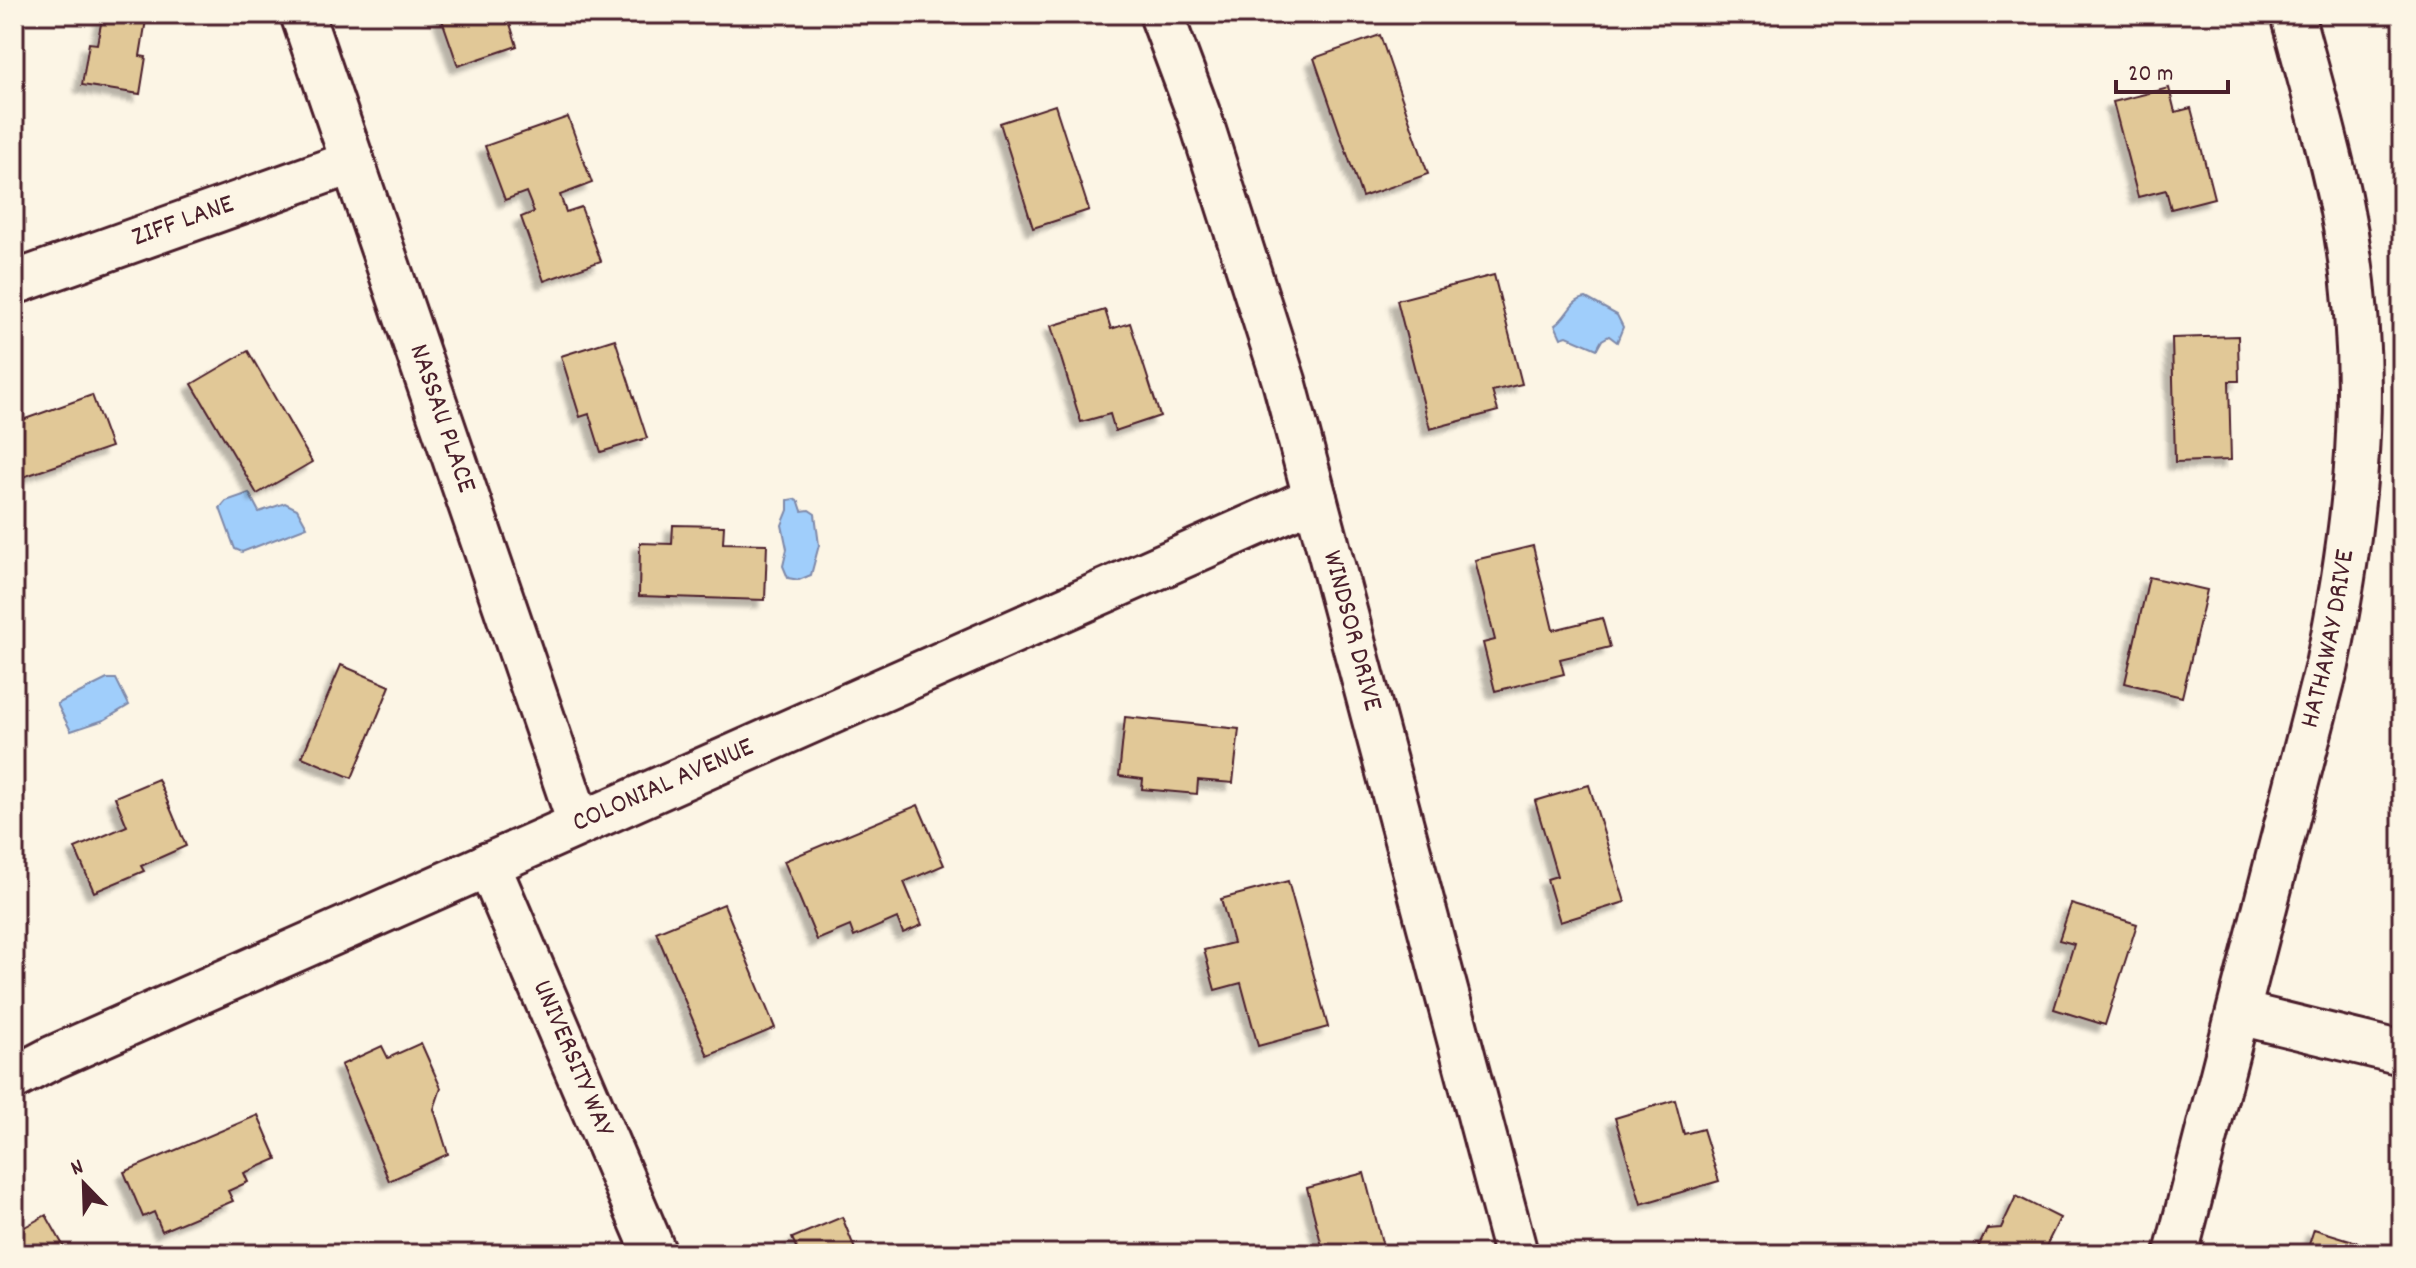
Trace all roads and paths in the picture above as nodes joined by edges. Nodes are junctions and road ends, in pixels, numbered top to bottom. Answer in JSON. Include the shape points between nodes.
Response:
{"nodes":[{"id":1,"x":302,"y":14,"type":"edge"},
{"id":2,"x":1161,"y":14,"type":"edge"},
{"id":3,"x":2292,"y":14,"type":"edge"},
{"id":4,"x":353,"y":162,"type":"junction"},
{"id":5,"x":14,"y":283,"type":"edge"},
{"id":6,"x":1315,"y":498,"type":"junction"},
{"id":7,"x":579,"y":823,"type":"junction"},
{"id":8,"x":488,"y":864,"type":"junction"},
{"id":9,"x":2239,"y":1013,"type":"junction"},
{"id":10,"x":2402,"y":1053,"type":"edge"},
{"id":11,"x":14,"y":1078,"type":"edge"},
{"id":12,"x":655,"y":1254,"type":"edge"},
{"id":13,"x":1516,"y":1254,"type":"edge"},
{"id":14,"x":2176,"y":1254,"type":"edge"}],
"edges":[{"from":1,"to":4,"type":"street","name":"NASSAU PLACE"},
{"from":2,"to":6,"type":"street","name":"WINDSOR DRIVE","via":[[1205,132]]},
{"from":3,"to":9,"type":"street","name":"HATHAWAY DRIVE","via":[[2339,197],[2355,306],[2360,398],[2356,489],[2327,665]]},
{"from":4,"to":5,"type":"street","name":"ZIFF LANE"},
{"from":4,"to":7,"type":"street","name":"NASSAU PLACE"},
{"from":6,"to":7,"type":"street","name":"COLONIAL AVENUE"},
{"from":6,"to":13,"type":"street","name":"WINDSOR DRIVE"},
{"from":7,"to":8,"type":"street","name":"COLONIAL AVENUE"},
{"from":8,"to":11,"type":"street","name":"COLONIAL AVENUE"},
{"from":8,"to":12,"type":"street","name":"UNIVERSITY WAY"},
{"from":9,"to":10,"type":"street"},
{"from":9,"to":14,"type":"street","name":"HATHAWAY DRIVE"}]}
